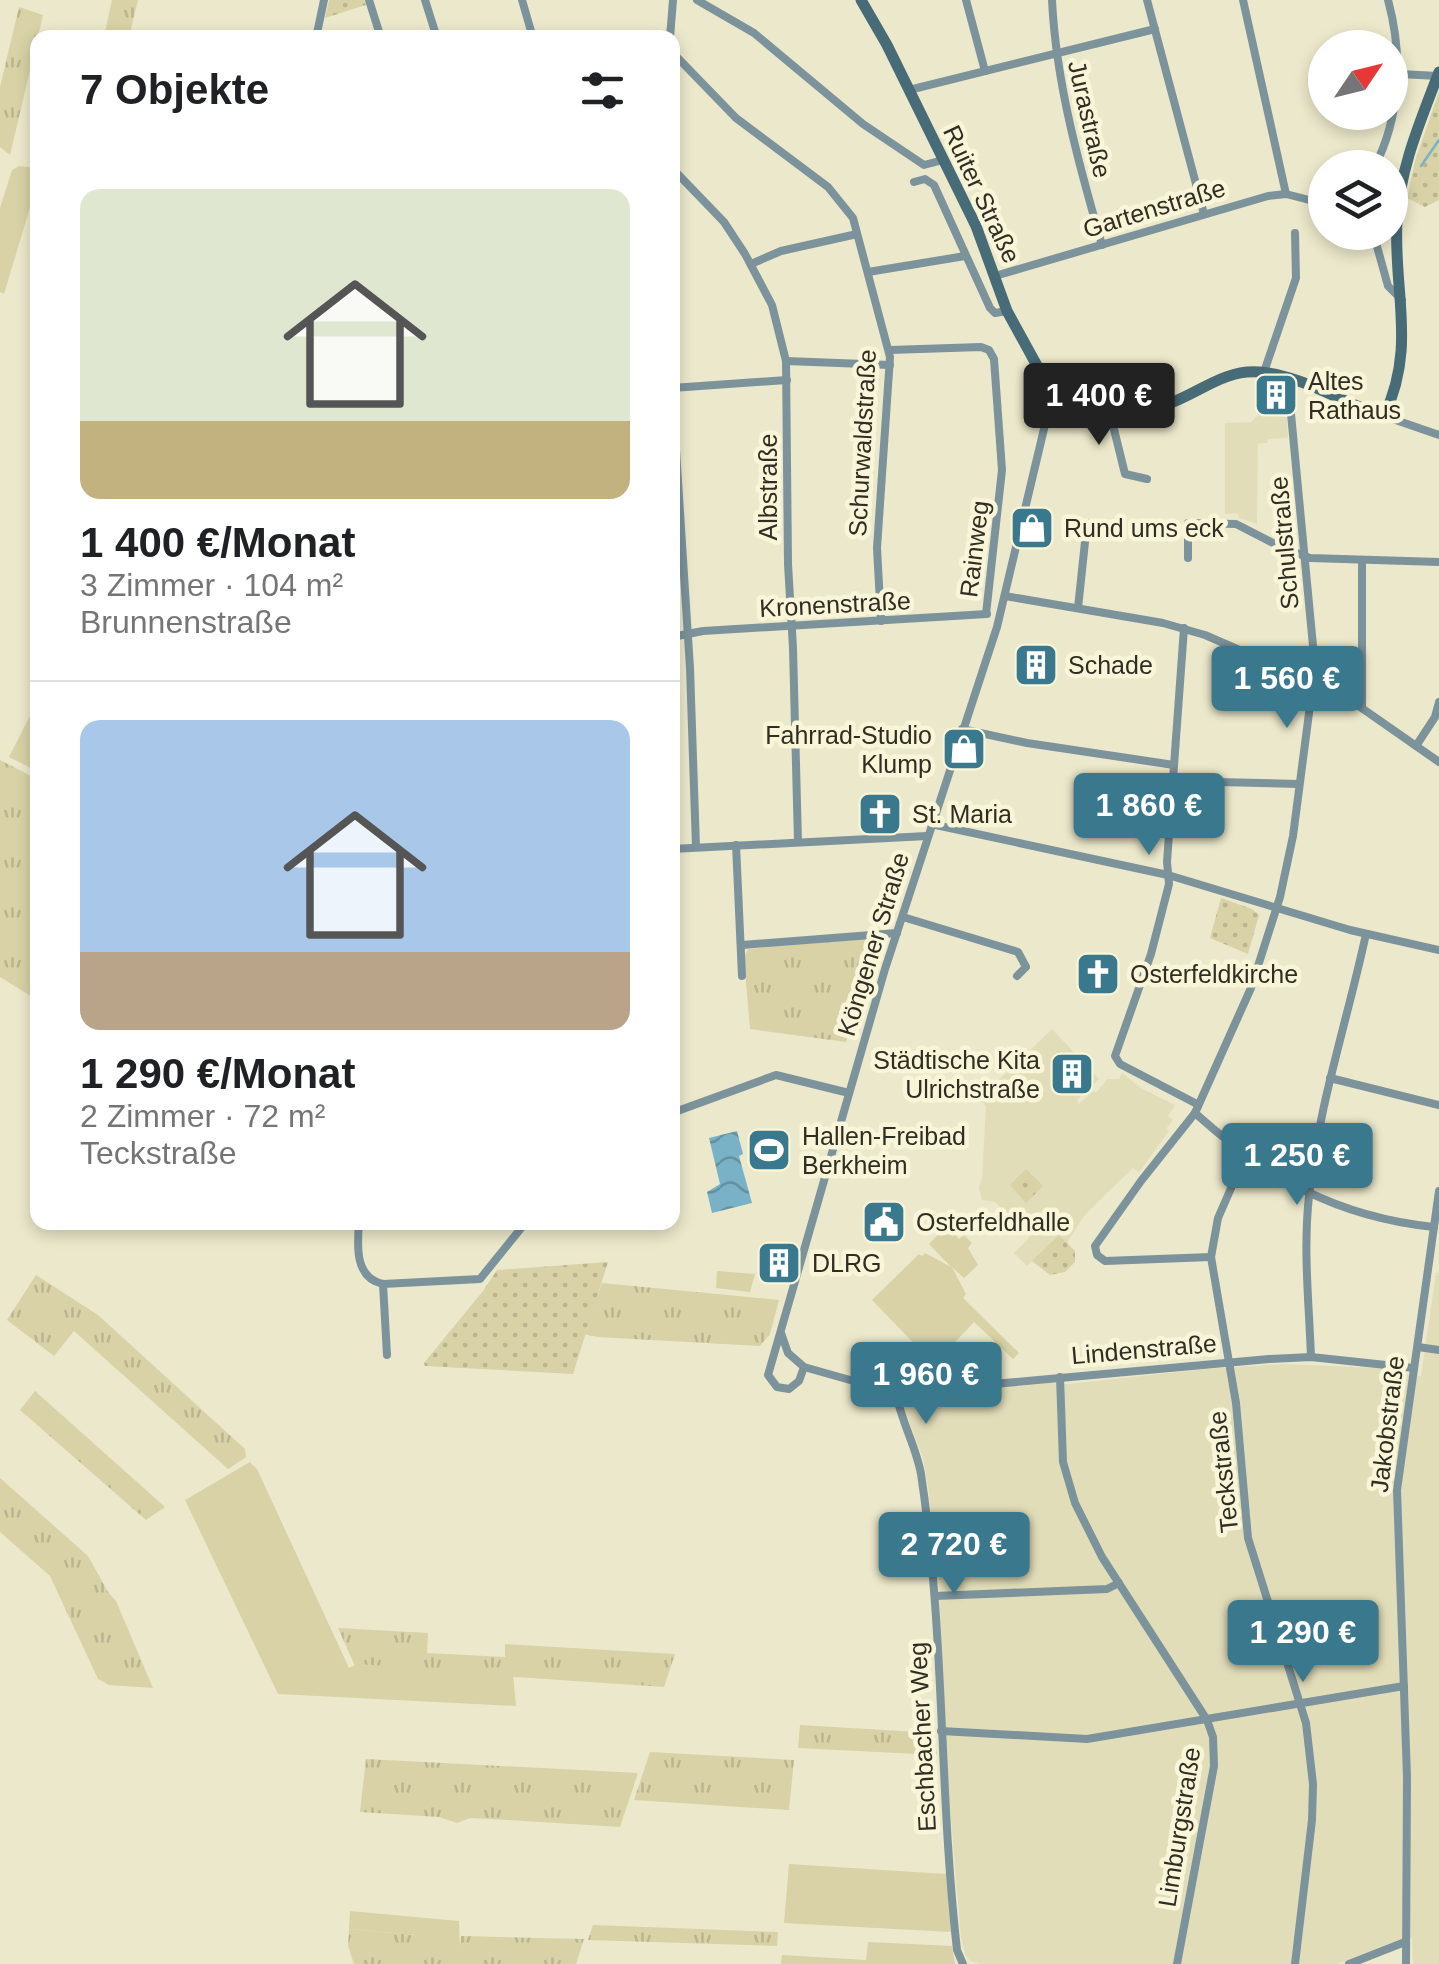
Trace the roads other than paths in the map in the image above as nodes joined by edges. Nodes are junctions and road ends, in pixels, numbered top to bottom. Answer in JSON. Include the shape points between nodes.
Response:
{"nodes":[{"id":1,"x":324,"y":0,"type":"edge"},
{"id":2,"x":369,"y":0,"type":"edge"},
{"id":3,"x":426,"y":0,"type":"edge"},
{"id":4,"x":522,"y":0,"type":"edge"},
{"id":5,"x":673,"y":0,"type":"edge"},
{"id":6,"x":697,"y":0,"type":"edge"},
{"id":7,"x":861,"y":0,"type":"edge"},
{"id":8,"x":966,"y":0,"type":"edge"},
{"id":9,"x":1052,"y":0,"type":"edge"},
{"id":10,"x":1147,"y":0,"type":"edge"},
{"id":11,"x":1242,"y":0,"type":"edge"},
{"id":12,"x":1388,"y":0,"type":"edge"},
{"id":13,"x":1155,"y":28,"type":"junction"},
{"id":14,"x":318,"y":30,"type":"edge"},
{"id":15,"x":378,"y":30,"type":"edge"},
{"id":16,"x":435,"y":30,"type":"edge"},
{"id":17,"x":531,"y":30,"type":"edge"},
{"id":18,"x":671,"y":30,"type":"edge"},
{"id":19,"x":1394,"y":30,"type":"edge"},
{"id":20,"x":1055,"y":53,"type":"junction"},
{"id":21,"x":680,"y":60,"type":"edge"},
{"id":22,"x":985,"y":71,"type":"junction"},
{"id":23,"x":1408,"y":74,"type":"edge"},
{"id":24,"x":1439,"y":74,"type":"edge"},
{"id":25,"x":909,"y":90,"type":"junction"},
{"id":26,"x":943,"y":160,"type":"junction"},
{"id":27,"x":680,"y":177,"type":"edge"},
{"id":28,"x":914,"y":182,"type":"dead end"},
{"id":29,"x":1286,"y":194,"type":"junction"},
{"id":30,"x":1308,"y":200,"type":"edge"},
{"id":31,"x":1204,"y":214,"type":"junction"},
{"id":32,"x":1295,"y":233,"type":"dead end"},
{"id":33,"x":857,"y":234,"type":"junction"},
{"id":34,"x":1102,"y":245,"type":"junction"},
{"id":35,"x":1378,"y":250,"type":"edge"},
{"id":36,"x":965,"y":256,"type":"junction"},
{"id":37,"x":751,"y":264,"type":"junction"},
{"id":38,"x":868,"y":272,"type":"junction"},
{"id":39,"x":996,"y":276,"type":"junction"},
{"id":40,"x":1402,"y":300,"type":"junction"},
{"id":41,"x":1007,"y":311,"type":"junction"},
{"id":42,"x":890,"y":350,"type":"junction"},
{"id":43,"x":786,"y":361,"type":"junction"},
{"id":44,"x":890,"y":364,"type":"junction"},
{"id":45,"x":1264,"y":372,"type":"junction"},
{"id":46,"x":787,"y":380,"type":"junction"},
{"id":47,"x":1294,"y":381,"type":"junction"},
{"id":48,"x":680,"y":387,"type":"edge"},
{"id":49,"x":1048,"y":412,"type":"junction"},
{"id":50,"x":1110,"y":413,"type":"junction"},
{"id":51,"x":1384,"y":416,"type":"junction"},
{"id":52,"x":1439,"y":435,"type":"edge"},
{"id":53,"x":1147,"y":479,"type":"dead end"},
{"id":54,"x":680,"y":511,"type":"edge"},
{"id":55,"x":1087,"y":522,"type":"dead end"},
{"id":56,"x":1304,"y":556,"type":"junction"},
{"id":57,"x":1188,"y":558,"type":"dead end"},
{"id":58,"x":1362,"y":560,"type":"junction"},
{"id":59,"x":1439,"y":562,"type":"edge"},
{"id":60,"x":1005,"y":596,"type":"junction"},
{"id":61,"x":1078,"y":608,"type":"junction"},
{"id":62,"x":986,"y":614,"type":"junction"},
{"id":63,"x":999,"y":617,"type":"junction"},
{"id":64,"x":881,"y":621,"type":"junction"},
{"id":65,"x":791,"y":627,"type":"junction"},
{"id":66,"x":1184,"y":628,"type":"junction"},
{"id":67,"x":688,"y":634,"type":"junction"},
{"id":68,"x":680,"y":636,"type":"edge"},
{"id":69,"x":1312,"y":681,"type":"junction"},
{"id":70,"x":1439,"y":702,"type":"edge"},
{"id":71,"x":1362,"y":706,"type":"junction"},
{"id":72,"x":962,"y":729,"type":"junction"},
{"id":73,"x":1416,"y":746,"type":"junction"},
{"id":74,"x":1439,"y":762,"type":"edge"},
{"id":75,"x":1174,"y":765,"type":"junction"},
{"id":76,"x":1173,"y":781,"type":"junction"},
{"id":77,"x":1299,"y":784,"type":"junction"},
{"id":78,"x":931,"y":824,"type":"junction"},
{"id":79,"x":927,"y":836,"type":"junction"},
{"id":80,"x":798,"y":842,"type":"junction"},
{"id":81,"x":736,"y":845,"type":"junction"},
{"id":82,"x":696,"y":848,"type":"junction"},
{"id":83,"x":680,"y":849,"type":"edge"},
{"id":84,"x":1168,"y":875,"type":"junction"},
{"id":85,"x":1276,"y":908,"type":"junction"},
{"id":86,"x":903,"y":916,"type":"junction"},
{"id":87,"x":897,"y":933,"type":"junction"},
{"id":88,"x":1366,"y":934,"type":"junction"},
{"id":89,"x":742,"y":945,"type":"junction"},
{"id":90,"x":1439,"y":950,"type":"edge"},
{"id":91,"x":742,"y":976,"type":"dead end"},
{"id":92,"x":1018,"y":976,"type":"dead end"},
{"id":93,"x":1330,"y":1078,"type":"junction"},
{"id":94,"x":849,"y":1092,"type":"junction"},
{"id":95,"x":1439,"y":1106,"type":"edge"},
{"id":96,"x":1196,"y":1108,"type":"junction"},
{"id":97,"x":680,"y":1110,"type":"edge"},
{"id":98,"x":1246,"y":1154,"type":"junction"},
{"id":99,"x":1439,"y":1191,"type":"edge"},
{"id":100,"x":1309,"y":1193,"type":"junction"},
{"id":101,"x":1438,"y":1216,"type":"edge"},
{"id":102,"x":1434,"y":1227,"type":"junction"},
{"id":103,"x":359,"y":1230,"type":"edge"},
{"id":104,"x":520,"y":1230,"type":"edge"},
{"id":105,"x":1211,"y":1256,"type":"junction"},
{"id":106,"x":384,"y":1284,"type":"junction"},
{"id":107,"x":781,"y":1332,"type":"junction"},
{"id":108,"x":1418,"y":1347,"type":"junction"},
{"id":109,"x":1439,"y":1350,"type":"edge"},
{"id":110,"x":387,"y":1355,"type":"dead end"},
{"id":111,"x":1311,"y":1357,"type":"junction"},
{"id":112,"x":1231,"y":1362,"type":"junction"},
{"id":113,"x":804,"y":1367,"type":"junction"},
{"id":114,"x":1414,"y":1368,"type":"junction"},
{"id":115,"x":1060,"y":1376,"type":"junction"},
{"id":116,"x":896,"y":1394,"type":"junction"},
{"id":117,"x":1119,"y":1583,"type":"junction"},
{"id":118,"x":935,"y":1596,"type":"junction"},
{"id":119,"x":1404,"y":1686,"type":"junction"},
{"id":120,"x":1302,"y":1704,"type":"junction"},
{"id":121,"x":1206,"y":1720,"type":"junction"},
{"id":122,"x":941,"y":1732,"type":"junction"},
{"id":123,"x":1405,"y":1942,"type":"junction"},
{"id":124,"x":962,"y":1963,"type":"edge"},
{"id":125,"x":1177,"y":1964,"type":"edge"},
{"id":126,"x":1296,"y":1964,"type":"edge"},
{"id":127,"x":1350,"y":1964,"type":"edge"},
{"id":128,"x":1406,"y":1964,"type":"edge"}],
"edges":[{"from":1,"to":14,"type":"street"},
{"from":2,"to":15,"type":"street"},
{"from":3,"to":16,"type":"street"},
{"from":4,"to":17,"type":"street"},
{"from":5,"to":18,"type":"street"},
{"from":6,"to":26,"type":"street","via":[[754,34],[896,148],[922,164]]},
{"from":7,"to":25,"type":"street","name":"Ruiter Straße"},
{"from":8,"to":22,"type":"street"},
{"from":9,"to":20,"type":"street","name":"Jurastraße"},
{"from":10,"to":13,"type":"street"},
{"from":11,"to":29,"type":"street"},
{"from":12,"to":19,"type":"street"},
{"from":13,"to":20,"type":"street"},
{"from":13,"to":31,"type":"street"},
{"from":20,"to":22,"type":"street"},
{"from":20,"to":34,"type":"street","name":"Jurastraße"},
{"from":21,"to":33,"type":"street","name":"Schurwaldstraße","via":[[736,118],[834,192]]},
{"from":22,"to":25,"type":"street"},
{"from":23,"to":24,"type":"street"},
{"from":24,"to":40,"type":"street","via":[[1402,182]]},
{"from":25,"to":26,"type":"street","name":"Ruiter Straße"},
{"from":26,"to":39,"type":"street","name":"Ruiter Straße"},
{"from":27,"to":37,"type":"street","name":"Albstraße"},
{"from":28,"to":36,"type":"street","via":[[934,185]]},
{"from":29,"to":30,"type":"street","name":"Gartenstraße"},
{"from":29,"to":31,"type":"street","name":"Gartenstraße"},
{"from":31,"to":34,"type":"street","name":"Gartenstraße"},
{"from":32,"to":45,"type":"street","via":[[1296,278]]},
{"from":33,"to":37,"type":"street"},
{"from":33,"to":38,"type":"street","name":"Schurwaldstraße"},
{"from":34,"to":39,"type":"street","name":"Gartenstraße"},
{"from":35,"to":40,"type":"street","via":[[1388,286]]},
{"from":36,"to":38,"type":"street"},
{"from":36,"to":41,"type":"street","via":[[991,310]]},
{"from":37,"to":43,"type":"street","name":"Albstraße","via":[[776,317]]},
{"from":38,"to":42,"type":"street","name":"Schurwaldstraße"},
{"from":39,"to":41,"type":"street","name":"Ruiter Straße"},
{"from":40,"to":51,"type":"street","via":[[1401,365]]},
{"from":41,"to":49,"type":"street","name":"Ruiter Straße","via":[[1041,374]]},
{"from":42,"to":44,"type":"street","name":"Schurwaldstraße"},
{"from":42,"to":62,"type":"street","name":"Rainweg","via":[[981,347],[994,359],[1002,470]]},
{"from":43,"to":44,"type":"street"},
{"from":43,"to":46,"type":"street","name":"Albstraße"},
{"from":44,"to":64,"type":"street","name":"Schurwaldstraße","via":[[878,548]]},
{"from":45,"to":47,"type":"street"},
{"from":45,"to":50,"type":"street","via":[[1234,374],[1156,407]]},
{"from":46,"to":48,"type":"street"},
{"from":46,"to":65,"type":"street","name":"Albstraße"},
{"from":47,"to":51,"type":"street"},
{"from":47,"to":56,"type":"street","name":"Schulstraße"},
{"from":49,"to":50,"type":"street"},
{"from":49,"to":60,"type":"street","name":"Köngener Straße"},
{"from":50,"to":53,"type":"street","via":[[1125,474]]},
{"from":51,"to":52,"type":"street"},
{"from":54,"to":67,"type":"street"},
{"from":55,"to":61,"type":"street"},
{"from":56,"to":57,"type":"street","via":[[1243,526],[1188,523]]},
{"from":56,"to":58,"type":"street"},
{"from":56,"to":69,"type":"street","name":"Schulstraße"},
{"from":58,"to":59,"type":"street"},
{"from":58,"to":71,"type":"street"},
{"from":60,"to":61,"type":"street"},
{"from":60,"to":63,"type":"street","name":"Köngener Straße"},
{"from":61,"to":66,"type":"street"},
{"from":62,"to":63,"type":"street","name":"Kronenstraße"},
{"from":62,"to":64,"type":"street","name":"Kronenstraße"},
{"from":63,"to":72,"type":"street","name":"Köngener Straße"},
{"from":64,"to":65,"type":"street","name":"Kronenstraße"},
{"from":65,"to":67,"type":"street","name":"Kronenstraße"},
{"from":65,"to":80,"type":"street","name":"Albstraße"},
{"from":66,"to":69,"type":"street"},
{"from":66,"to":75,"type":"street"},
{"from":67,"to":68,"type":"street","name":"Kronenstraße"},
{"from":67,"to":82,"type":"street"},
{"from":69,"to":71,"type":"street"},
{"from":69,"to":77,"type":"street","name":"Schulstraße"},
{"from":70,"to":73,"type":"street"},
{"from":71,"to":73,"type":"street"},
{"from":72,"to":75,"type":"street"},
{"from":72,"to":78,"type":"street","name":"Köngener Straße"},
{"from":73,"to":74,"type":"street"},
{"from":75,"to":76,"type":"street"},
{"from":76,"to":77,"type":"street"},
{"from":76,"to":84,"type":"street"},
{"from":77,"to":85,"type":"street","name":"Schulstraße"},
{"from":78,"to":79,"type":"street","name":"Köngener Straße"},
{"from":78,"to":84,"type":"street"},
{"from":79,"to":80,"type":"street"},
{"from":79,"to":86,"type":"street","name":"Köngener Straße"},
{"from":80,"to":81,"type":"street"},
{"from":81,"to":82,"type":"street"},
{"from":81,"to":89,"type":"street"},
{"from":82,"to":83,"type":"street"},
{"from":84,"to":85,"type":"street"},
{"from":84,"to":96,"type":"street","via":[[1151,954],[1115,1053],[1120,1064]]},
{"from":85,"to":88,"type":"street"},
{"from":85,"to":96,"type":"street","name":"Schulstraße","via":[[1244,1007]]},
{"from":86,"to":87,"type":"street","name":"Köngener Straße"},
{"from":86,"to":92,"type":"street","via":[[1014,950],[1026,961]]},
{"from":87,"to":89,"type":"street"},
{"from":87,"to":94,"type":"street","name":"Köngener Straße"},
{"from":88,"to":90,"type":"street"},
{"from":88,"to":93,"type":"street"},
{"from":89,"to":91,"type":"street"},
{"from":93,"to":95,"type":"street"},
{"from":93,"to":100,"type":"street"},
{"from":94,"to":97,"type":"street","via":[[776,1076]]},
{"from":94,"to":107,"type":"street","name":"Köngener Straße"},
{"from":96,"to":98,"type":"street"},
{"from":96,"to":105,"type":"street","name":"Schulstraße","via":[[1095,1250],[1105,1262]]},
{"from":98,"to":100,"type":"street"},
{"from":98,"to":105,"type":"street","name":"Teckstraße","via":[[1218,1218]]},
{"from":99,"to":101,"type":"street","name":"Jakobstraße"},
{"from":100,"to":102,"type":"street","via":[[1366,1215]]},
{"from":100,"to":111,"type":"street"},
{"from":101,"to":102,"type":"street","name":"Jakobstraße"},
{"from":102,"to":108,"type":"street","name":"Jakobstraße"},
{"from":103,"to":106,"type":"street","via":[[364,1274]]},
{"from":104,"to":106,"type":"street","via":[[480,1280]]},
{"from":105,"to":112,"type":"street","name":"Teckstraße"},
{"from":106,"to":110,"type":"street"},
{"from":107,"to":113,"type":"street","via":[[788,1353]]},
{"from":107,"to":113,"type":"street","name":"Köngener Straße","via":[[768,1368],[771,1382],[789,1389]]},
{"from":108,"to":109,"type":"street"},
{"from":108,"to":114,"type":"street","name":"Jakobstraße"},
{"from":111,"to":112,"type":"street","name":"Lindenstraße"},
{"from":111,"to":114,"type":"street","name":"Lindenstraße"},
{"from":112,"to":115,"type":"street","name":"Lindenstraße"},
{"from":112,"to":120,"type":"street","name":"Teckstraße","via":[[1248,1538]]},
{"from":113,"to":116,"type":"street","name":"Lindenstraße"},
{"from":114,"to":119,"type":"street","name":"Jakobstraße","via":[[1396,1490]]},
{"from":115,"to":116,"type":"street","name":"Lindenstraße"},
{"from":115,"to":117,"type":"street","name":"Limburgstraße","via":[[1065,1474]]},
{"from":116,"to":118,"type":"street","name":"Eschbacher Weg","via":[[920,1468]]},
{"from":117,"to":118,"type":"street"},
{"from":117,"to":121,"type":"street","name":"Limburgstraße"},
{"from":118,"to":122,"type":"street","name":"Eschbacher Weg"},
{"from":119,"to":120,"type":"street"},
{"from":119,"to":123,"type":"street","name":"Jakobstraße"},
{"from":120,"to":121,"type":"street"},
{"from":120,"to":126,"type":"street","name":"Teckstraße","via":[[1313,1810]]},
{"from":121,"to":122,"type":"street","via":[[1087,1739]]},
{"from":121,"to":125,"type":"street","name":"Limburgstraße","via":[[1214,1766]]},
{"from":122,"to":124,"type":"street","name":"Eschbacher Weg"},
{"from":123,"to":127,"type":"street"},
{"from":123,"to":128,"type":"street","name":"Jakobstraße"}]}
